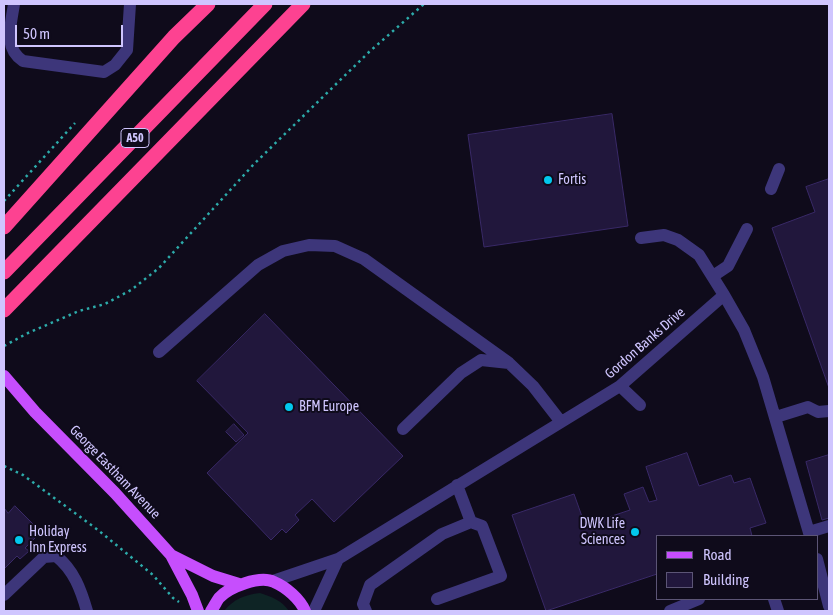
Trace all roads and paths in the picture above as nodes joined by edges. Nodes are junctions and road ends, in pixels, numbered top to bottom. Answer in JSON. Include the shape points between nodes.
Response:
{"nodes":[{"id":1,"x":14,"y":4,"type":"edge"},
{"id":2,"x":130,"y":4,"type":"edge"},
{"id":3,"x":208,"y":4,"type":"edge"},
{"id":4,"x":265,"y":4,"type":"edge"},
{"id":5,"x":303,"y":4,"type":"edge"},
{"id":6,"x":424,"y":4,"type":"edge"},
{"id":7,"x":779,"y":169,"type":"dead end"},
{"id":8,"x":772,"y":188,"type":"dead end"},
{"id":9,"x":4,"y":227,"type":"edge"},
{"id":10,"x":747,"y":230,"type":"dead end"},
{"id":11,"x":640,"y":238,"type":"dead end"},
{"id":12,"x":4,"y":272,"type":"edge"},
{"id":13,"x":712,"y":276,"type":"junction"},
{"id":14,"x":724,"y":295,"type":"junction"},
{"id":15,"x":4,"y":310,"type":"edge"},
{"id":16,"x":4,"y":346,"type":"edge"},
{"id":17,"x":159,"y":352,"type":"dead end"},
{"id":18,"x":510,"y":363,"type":"junction"},
{"id":19,"x":4,"y":376,"type":"edge"},
{"id":20,"x":620,"y":386,"type":"junction"},
{"id":21,"x":4,"y":387,"type":"edge"},
{"id":22,"x":640,"y":405,"type":"dead end"},
{"id":23,"x":829,"y":411,"type":"edge"},
{"id":24,"x":35,"y":412,"type":"junction"},
{"id":25,"x":776,"y":417,"type":"junction"},
{"id":26,"x":561,"y":422,"type":"junction"},
{"id":27,"x":403,"y":429,"type":"dead end"},
{"id":28,"x":4,"y":466,"type":"edge"},
{"id":29,"x":457,"y":485,"type":"junction"},
{"id":30,"x":471,"y":522,"type":"junction"},
{"id":31,"x":829,"y":526,"type":"edge"},
{"id":32,"x":810,"y":534,"type":"edge"},
{"id":33,"x":171,"y":555,"type":"junction"},
{"id":34,"x":338,"y":559,"type":"junction"},
{"id":35,"x":818,"y":563,"type":"edge"},
{"id":36,"x":273,"y":581,"type":"junction"},
{"id":37,"x":239,"y":584,"type":"junction"},
{"id":38,"x":4,"y":595,"type":"edge"},
{"id":39,"x":192,"y":595,"type":"junction"},
{"id":40,"x":437,"y":599,"type":"dead end"},
{"id":41,"x":697,"y":600,"type":"edge"},
{"id":42,"x":829,"y":606,"type":"edge"},
{"id":43,"x":87,"y":611,"type":"edge"},
{"id":44,"x":198,"y":611,"type":"edge"},
{"id":45,"x":211,"y":611,"type":"edge"},
{"id":46,"x":305,"y":611,"type":"edge"},
{"id":47,"x":314,"y":611,"type":"edge"},
{"id":48,"x":366,"y":611,"type":"edge"},
{"id":49,"x":670,"y":611,"type":"edge"}],
"edges":[{"from":1,"to":2,"type":"street","via":[[10,47],[16,56],[23,61],[104,72],[115,65],[127,50]]},
{"from":3,"to":9,"type":"highway","via":[[174,37]]},
{"from":4,"to":12,"type":"highway","number":"A50"},
{"from":5,"to":15,"type":"highway","number":"A50"},
{"from":6,"to":16,"type":"path","via":[[369,52],[254,164],[159,268],[131,290],[104,304],[70,315]]},
{"from":7,"to":8,"type":"street"},
{"from":10,"to":13,"type":"street","via":[[728,266]]},
{"from":11,"to":13,"type":"street","via":[[664,235],[678,240],[699,255]]},
{"from":13,"to":14,"type":"street"},
{"from":14,"to":20,"type":"street","name":"Gordon Banks Drive"},
{"from":14,"to":25,"type":"street","via":[[744,330]]},
{"from":17,"to":18,"type":"street","via":[[258,265],[283,251],[309,245],[335,246],[364,259]]},
{"from":18,"to":26,"type":"street"},
{"from":18,"to":27,"type":"street","via":[[481,360],[461,373]]},
{"from":19,"to":24,"type":"main road","name":"George Eastham Avenue"},
{"from":20,"to":22,"type":"street"},
{"from":20,"to":26,"type":"street","name":"Gordon Banks Drive"},
{"from":21,"to":24,"type":"main road","name":"George Eastham Avenue"},
{"from":23,"to":25,"type":"street","via":[[818,412],[808,407]]},
{"from":24,"to":33,"type":"main road","name":"George Eastham Avenue","via":[[116,493]]},
{"from":25,"to":32,"type":"street"},
{"from":26,"to":29,"type":"street","name":"Gordon Banks Drive"},
{"from":28,"to":39,"type":"path","via":[[23,475],[124,551],[153,575],[172,598],[182,603]]},
{"from":29,"to":30,"type":"street"},
{"from":29,"to":34,"type":"street","name":"Gordon Banks Drive"},
{"from":30,"to":40,"type":"street","via":[[482,526],[501,576]]},
{"from":30,"to":48,"type":"street","via":[[442,534],[370,585],[363,604]]},
{"from":31,"to":32,"type":"street"},
{"from":33,"to":37,"type":"main road","name":"George Eastham Avenue"},
{"from":33,"to":39,"type":"main road","name":"George Eastham Avenue"},
{"from":34,"to":36,"type":"street","name":"Gordon Banks Drive"},
{"from":34,"to":47,"type":"street"},
{"from":35,"to":42,"type":"street"},
{"from":36,"to":37,"type":"main road"},
{"from":36,"to":46,"type":"main road","via":[[291,593]]},
{"from":37,"to":45,"type":"main road","via":[[220,597]]},
{"from":38,"to":43,"type":"street","via":[[44,557],[56,556],[67,564],[77,581]]},
{"from":39,"to":44,"type":"main road","name":"George Eastham Avenue"},
{"from":41,"to":49,"type":"street"}]}
